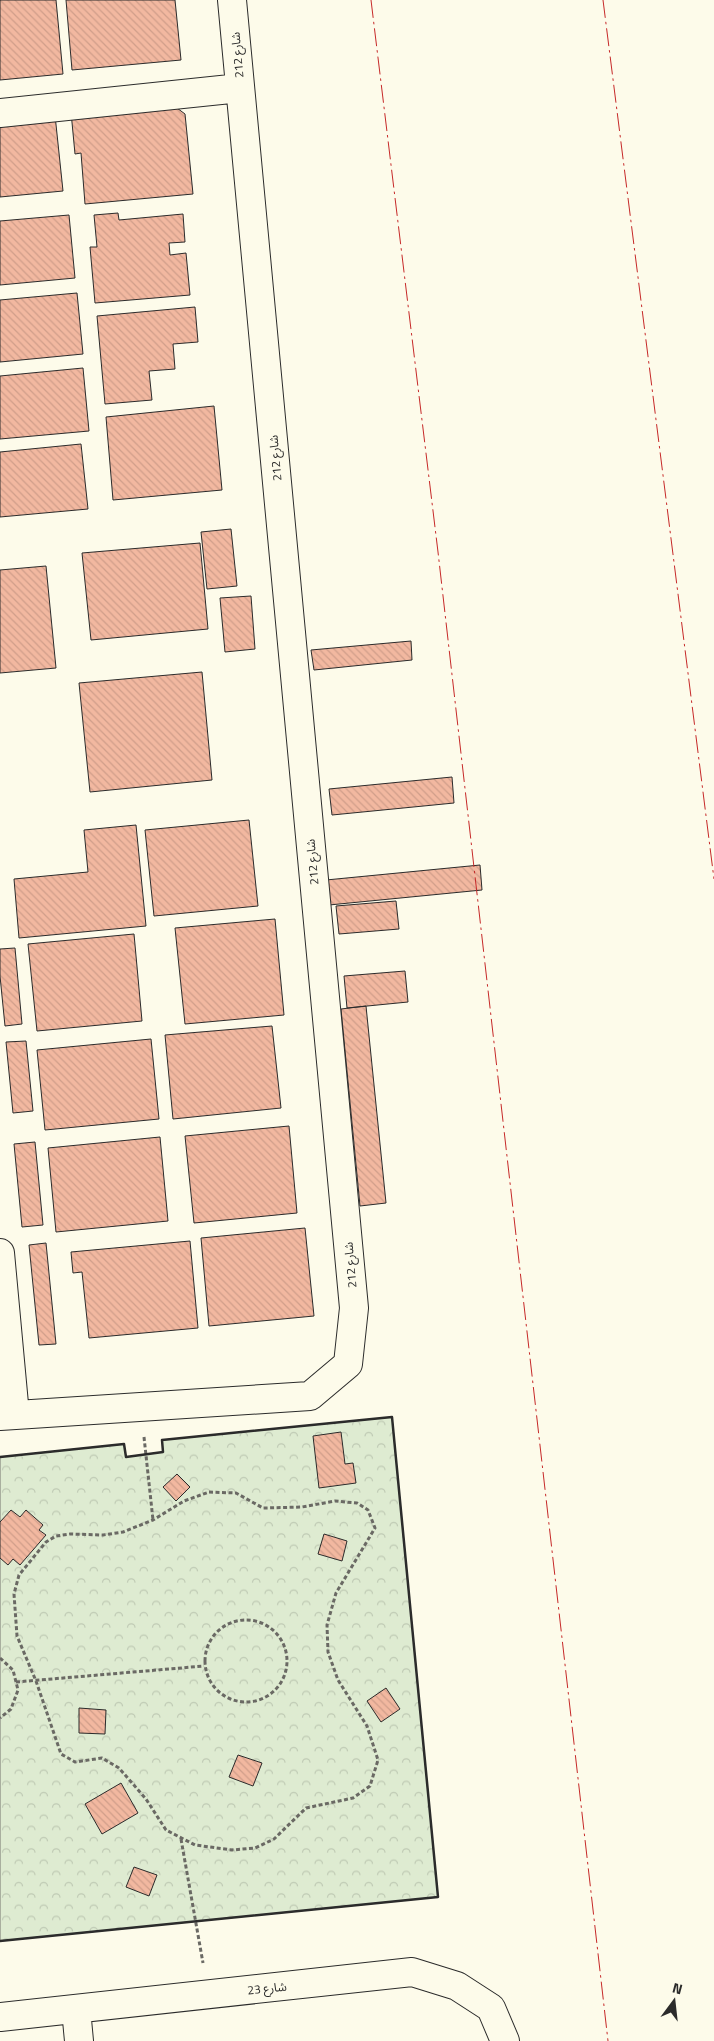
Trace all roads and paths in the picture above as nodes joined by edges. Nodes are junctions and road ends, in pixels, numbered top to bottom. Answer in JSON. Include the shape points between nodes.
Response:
{"nodes":[{"id":1,"x":232,"y":0,"type":"edge"},
{"id":2,"x":240,"y":88,"type":"junction"},
{"id":3,"x":0,"y":113,"type":"edge"},
{"id":4,"x":0,"y":1253,"type":"edge"},
{"id":5,"x":140,"y":1407,"type":"junction"},
{"id":6,"x":7,"y":1416,"type":"edge"},
{"id":7,"x":153,"y":1520,"type":"junction"},
{"id":8,"x":0,"y":1658,"type":"edge"},
{"id":9,"x":204,"y":1666,"type":"junction"},
{"id":10,"x":36,"y":1681,"type":"junction"},
{"id":11,"x":16,"y":1682,"type":"junction"},
{"id":12,"x":0,"y":1718,"type":"edge"},
{"id":13,"x":181,"y":1838,"type":"junction"},
{"id":14,"x":208,"y":1995,"type":"junction"},
{"id":15,"x":76,"y":2009,"type":"junction"},
{"id":16,"x":0,"y":2017,"type":"edge"},
{"id":17,"x":79,"y":2041,"type":"edge"},
{"id":18,"x":504,"y":2041,"type":"edge"}],
"edges":[{"from":1,"to":2,"type":"street","name":"شارع 212"},
{"from":2,"to":3,"type":"street"},
{"from":2,"to":5,"type":"street","name":"شارع 212","via":[[354,1308],[348,1364],[310,1396]]},
{"from":4,"to":6,"type":"street"},
{"from":5,"to":6,"type":"street","name":"شارع 212"},
{"from":5,"to":7,"type":"path"},
{"from":7,"to":10,"type":"path","via":[[123,1532],[56,1536],[46,1542],[19,1575],[14,1594],[17,1636]]},
{"from":7,"to":13,"type":"path","via":[[184,1501],[209,1492],[236,1494],[263,1508],[302,1507],[335,1501],[357,1503],[368,1510],[376,1528],[336,1593],[328,1625],[328,1652],[338,1680],[367,1726],[378,1760],[370,1786],[353,1798],[306,1808],[274,1839],[255,1848],[232,1850],[195,1844]]},
{"from":8,"to":11,"type":"path","via":[[13,1670]]},
{"from":9,"to":9,"type":"path","via":[[206,1648],[216,1632],[232,1622],[250,1620],[268,1626],[281,1640],[287,1657],[285,1675],[275,1691],[259,1700],[241,1703],[223,1697],[210,1683]]},
{"from":9,"to":10,"type":"path"},
{"from":10,"to":11,"type":"path"},
{"from":10,"to":13,"type":"path","via":[[60,1754],[75,1762],[102,1758],[119,1768],[146,1799],[166,1830]]},
{"from":11,"to":12,"type":"path","via":[[18,1690],[11,1709]]},
{"from":13,"to":14,"type":"path"},
{"from":14,"to":15,"type":"street","name":"شارع 23"},
{"from":14,"to":18,"type":"street","name":"شارع 23","via":[[412,1972],[457,1986],[491,2008]]},
{"from":15,"to":16,"type":"street","name":"شارع 23"},
{"from":15,"to":17,"type":"street"}]}
